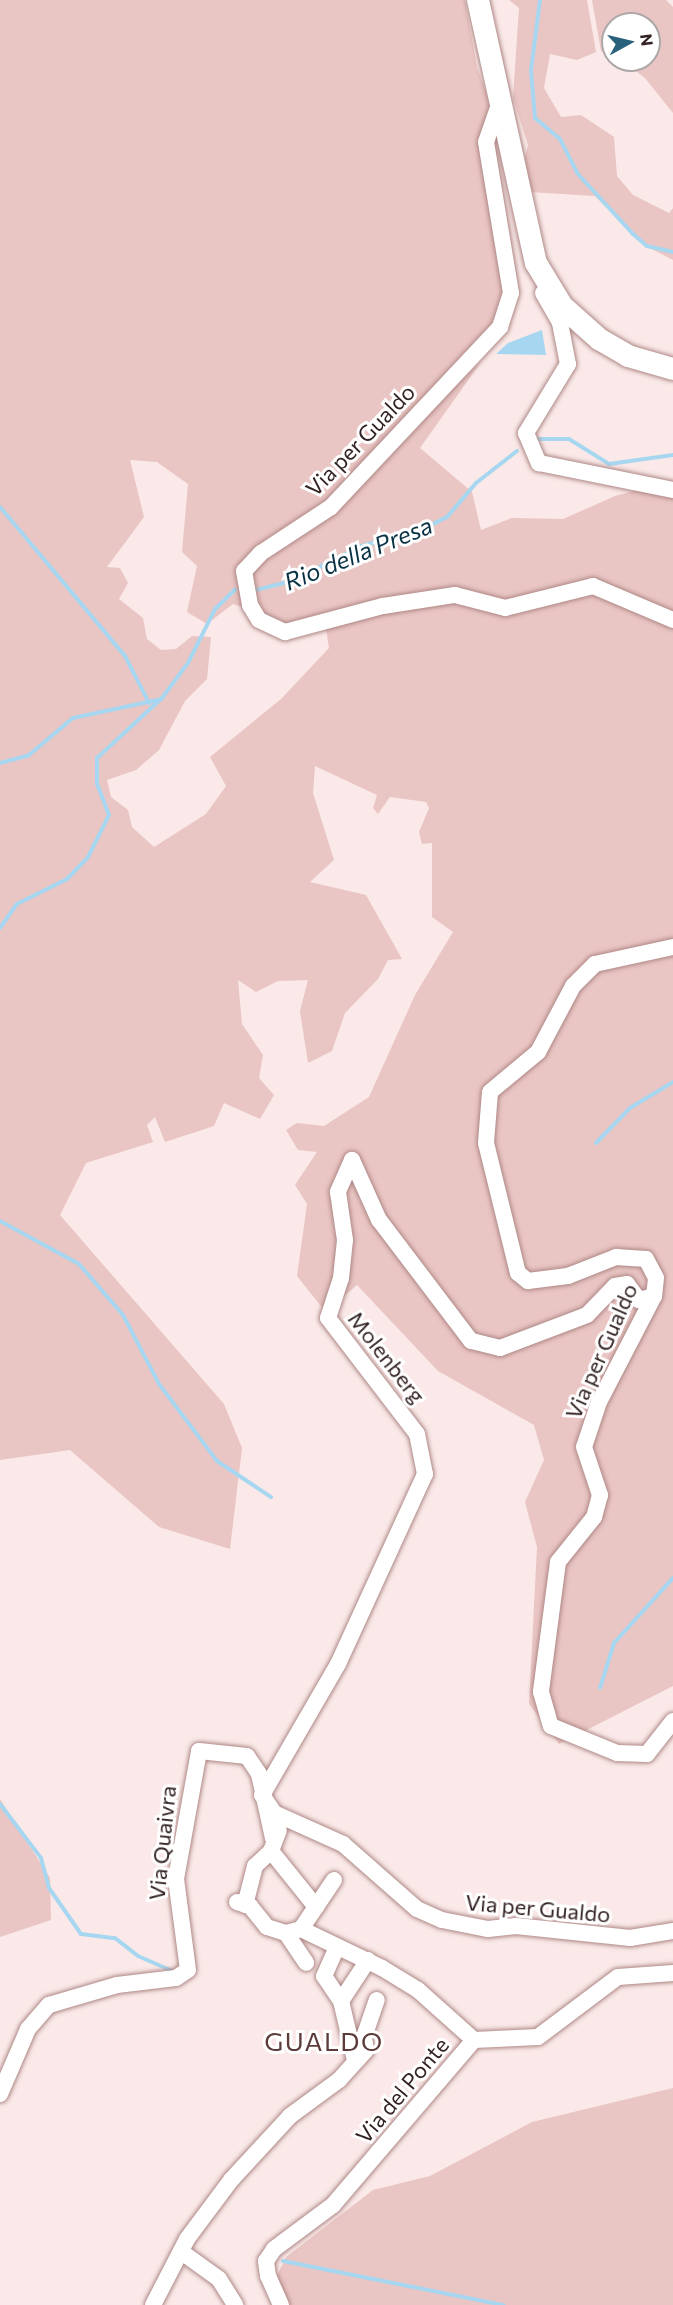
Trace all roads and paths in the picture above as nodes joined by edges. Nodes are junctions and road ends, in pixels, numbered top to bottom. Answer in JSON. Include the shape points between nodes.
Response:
{"nodes":[{"id":1,"x":478,"y":0,"type":"edge"},
{"id":2,"x":500,"y":102,"type":"junction"},
{"id":3,"x":536,"y":263,"type":"junction"},
{"id":4,"x":673,"y":369,"type":"edge"},
{"id":5,"x":673,"y":490,"type":"edge"},
{"id":6,"x":673,"y":620,"type":"edge"},
{"id":7,"x":673,"y":947,"type":"edge"},
{"id":8,"x":654,"y":1296,"type":"junction"},
{"id":9,"x":673,"y":1721,"type":"edge"},
{"id":10,"x":262,"y":1796,"type":"junction"},
{"id":11,"x":288,"y":1817,"type":"junction"},
{"id":12,"x":272,"y":1844,"type":"junction"},
{"id":13,"x":334,"y":1880,"type":"dead end"},
{"id":14,"x":316,"y":1907,"type":"junction"},
{"id":15,"x":293,"y":1931,"type":"junction"},
{"id":16,"x":671,"y":1934,"type":"edge"},
{"id":17,"x":337,"y":1947,"type":"junction"},
{"id":18,"x":368,"y":1960,"type":"junction"},
{"id":19,"x":306,"y":1963,"type":"dead end"},
{"id":20,"x":673,"y":1972,"type":"edge"},
{"id":21,"x":377,"y":2000,"type":"dead end"},
{"id":22,"x":341,"y":2001,"type":"junction"},
{"id":23,"x":474,"y":2040,"type":"junction"},
{"id":24,"x":355,"y":2060,"type":"junction"},
{"id":25,"x":0,"y":2094,"type":"edge"},
{"id":26,"x":183,"y":2253,"type":"junction"},
{"id":27,"x":153,"y":2305,"type":"edge"},
{"id":28,"x":235,"y":2305,"type":"edge"},
{"id":29,"x":281,"y":2305,"type":"edge"}],
"edges":[{"from":1,"to":2,"type":"main road"},
{"from":2,"to":3,"type":"main road"},
{"from":2,"to":6,"type":"street","name":"Via per Gualdo","via":[[486,142],[511,293],[500,327],[331,507],[261,553],[244,571],[250,605],[259,620],[285,632],[383,606],[455,595],[505,608],[593,586]]},
{"from":3,"to":4,"type":"main road","via":[[562,306],[599,339],[628,356]]},
{"from":3,"to":5,"type":"street","via":[[539,285],[560,323],[568,364],[526,433],[528,444],[545,466],[654,482]]},
{"from":7,"to":8,"type":"street","name":"Via per Gualdo","via":[[595,964],[573,986],[538,1052],[490,1092],[486,1143],[518,1273],[528,1281],[568,1276],[616,1257],[646,1259],[656,1278]]},
{"from":8,"to":9,"type":"street","name":"Via per Gualdo","via":[[599,1402],[584,1447],[600,1495],[594,1517],[558,1562],[541,1692],[551,1726],[617,1753],[647,1754]]},
{"from":8,"to":10,"type":"street","name":"Molenberg","via":[[639,1300],[627,1284],[615,1286],[587,1315],[500,1348],[471,1341],[379,1220],[352,1160],[338,1192],[345,1240],[341,1278],[328,1318],[417,1434],[425,1474],[338,1664]]},
{"from":10,"to":11,"type":"street","name":"Via per Gualdo","via":[[274,1813]]},
{"from":10,"to":12,"type":"street","name":"Via Quaivra"},
{"from":10,"to":25,"type":"street","name":"Via Quaivra","via":[[259,1774],[247,1756],[200,1751],[176,1879],[188,1970],[176,1978],[117,1985],[49,2005],[28,2029]]},
{"from":11,"to":12,"type":"street"},
{"from":11,"to":16,"type":"street","name":"Via per Gualdo","via":[[343,1844],[417,1909],[442,1920],[488,1929],[516,1926],[619,1937]]},
{"from":12,"to":14,"type":"street"},
{"from":12,"to":15,"type":"street","via":[[255,1866],[241,1904],[267,1927]]},
{"from":13,"to":14,"type":"street"},
{"from":14,"to":15,"type":"street"},
{"from":15,"to":17,"type":"street"},
{"from":15,"to":19,"type":"street"},
{"from":17,"to":18,"type":"street"},
{"from":17,"to":22,"type":"street","via":[[322,1975]]},
{"from":18,"to":22,"type":"street"},
{"from":18,"to":23,"type":"street","via":[[418,1990]]},
{"from":20,"to":23,"type":"street","name":"Via del Ponte","via":[[618,1977],[538,2037]]},
{"from":21,"to":24,"type":"street","via":[[364,2037],[366,2050]]},
{"from":22,"to":24,"type":"street"},
{"from":23,"to":29,"type":"street","name":"Via del Ponte","via":[[333,2205],[274,2249],[266,2261]]},
{"from":24,"to":26,"type":"street","via":[[266,2141],[187,2239]]},
{"from":26,"to":27,"type":"street"},
{"from":26,"to":28,"type":"street","via":[[219,2279]]}]}
